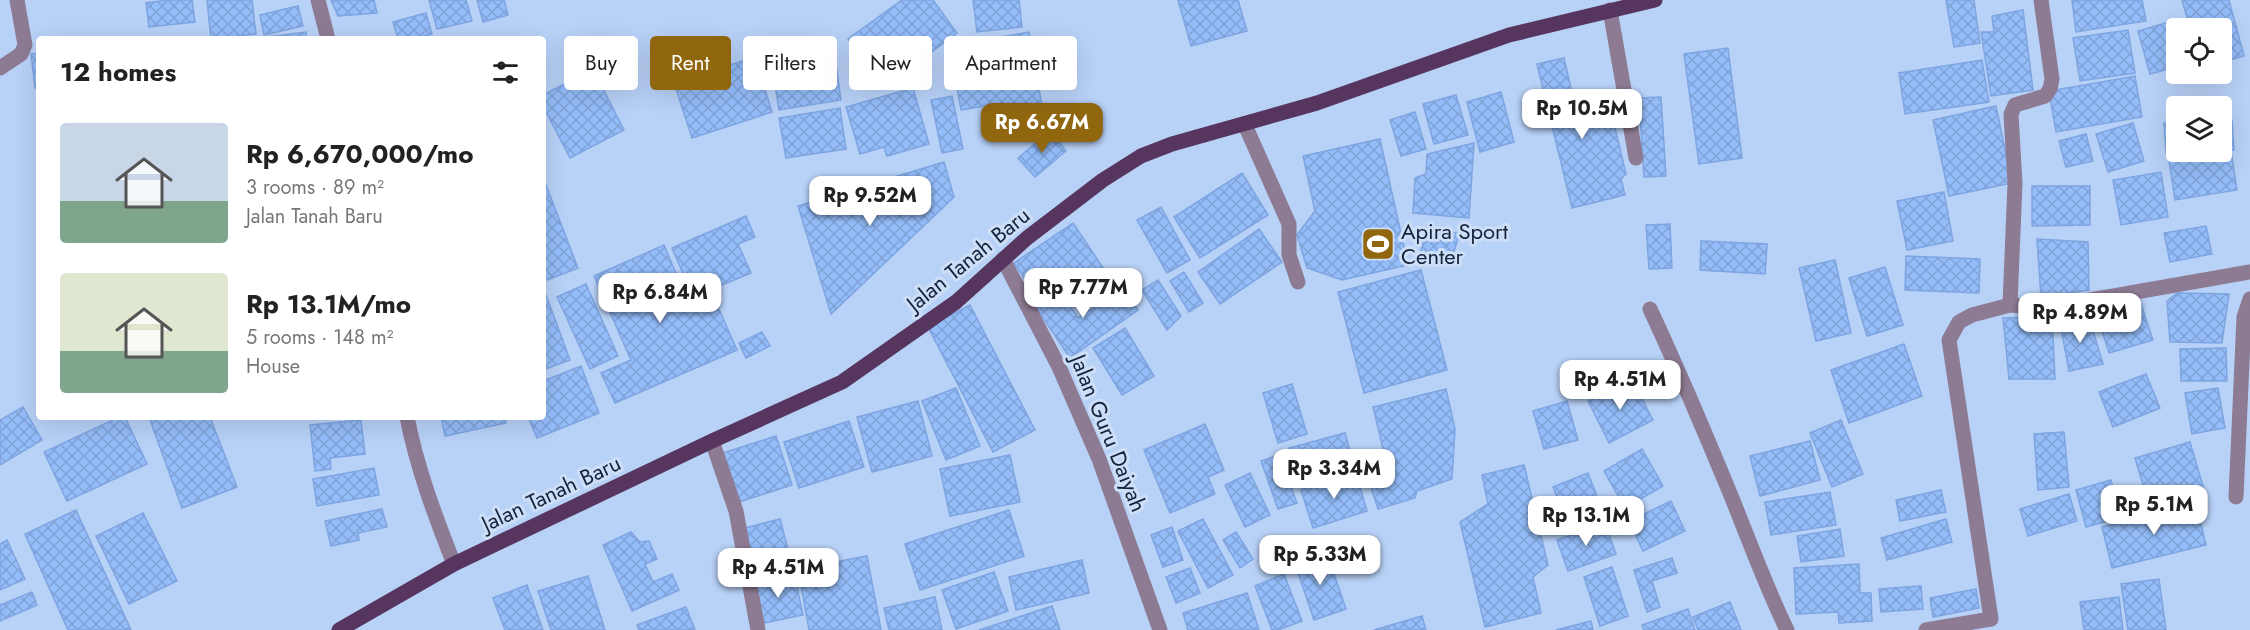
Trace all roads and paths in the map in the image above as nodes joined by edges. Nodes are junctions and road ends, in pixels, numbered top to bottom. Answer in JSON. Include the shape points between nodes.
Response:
{"nodes":[{"id":1,"x":17,"y":0,"type":"edge"},
{"id":2,"x":318,"y":0,"type":"edge"},
{"id":3,"x":1655,"y":0,"type":"edge"},
{"id":4,"x":2041,"y":0,"type":"edge"},
{"id":5,"x":1610,"y":10,"type":"junction"},
{"id":6,"x":327,"y":36,"type":"edge"},
{"id":7,"x":0,"y":68,"type":"edge"},
{"id":8,"x":1245,"y":125,"type":"junction"},
{"id":9,"x":1636,"y":158,"type":"dead end"},
{"id":10,"x":1003,"y":259,"type":"junction"},
{"id":11,"x":2250,"y":272,"type":"edge"},
{"id":12,"x":1298,"y":282,"type":"dead end"},
{"id":13,"x":2250,"y":299,"type":"edge"},
{"id":14,"x":2010,"y":305,"type":"junction"},
{"id":15,"x":1650,"y":309,"type":"dead end"},
{"id":16,"x":408,"y":420,"type":"edge"},
{"id":17,"x":712,"y":441,"type":"junction"},
{"id":18,"x":2236,"y":497,"type":"dead end"},
{"id":19,"x":454,"y":564,"type":"junction"},
{"id":20,"x":339,"y":630,"type":"edge"},
{"id":21,"x":758,"y":630,"type":"edge"},
{"id":22,"x":1160,"y":630,"type":"edge"},
{"id":23,"x":1787,"y":630,"type":"edge"},
{"id":24,"x":1926,"y":630,"type":"edge"}],
"edges":[{"from":1,"to":7,"type":"street","via":[[25,45],[21,54]]},
{"from":2,"to":6,"type":"street"},
{"from":3,"to":5,"type":"main road","name":"Jalan Tanah Baru"},
{"from":4,"to":14,"type":"street","via":[[2052,79],[2045,96],[2015,105],[2011,114],[2014,192]]},
{"from":5,"to":8,"type":"main road","name":"Jalan Tanah Baru","via":[[1509,35]]},
{"from":5,"to":9,"type":"street"},
{"from":8,"to":10,"type":"main road","name":"Jalan Tanah Baru","via":[[1141,156],[1103,180]]},
{"from":8,"to":12,"type":"street","via":[[1289,224],[1290,255]]},
{"from":10,"to":17,"type":"main road","name":"Jalan Tanah Baru","via":[[956,302],[842,382]]},
{"from":10,"to":22,"type":"street","name":"Jalan Guru Daiyah","via":[[1059,367],[1099,459]]},
{"from":11,"to":14,"type":"street","via":[[2045,308]]},
{"from":13,"to":18,"type":"street","via":[[2244,317]]},
{"from":14,"to":24,"type":"street","via":[[1959,322],[1949,340],[1991,619]]},
{"from":15,"to":23,"type":"street"},
{"from":16,"to":19,"type":"street","via":[[431,505]]},
{"from":17,"to":19,"type":"main road","name":"Jalan Tanah Baru"},
{"from":17,"to":21,"type":"street","via":[[736,511]]},
{"from":19,"to":20,"type":"main road","name":"Jalan Tanah Baru"}]}
